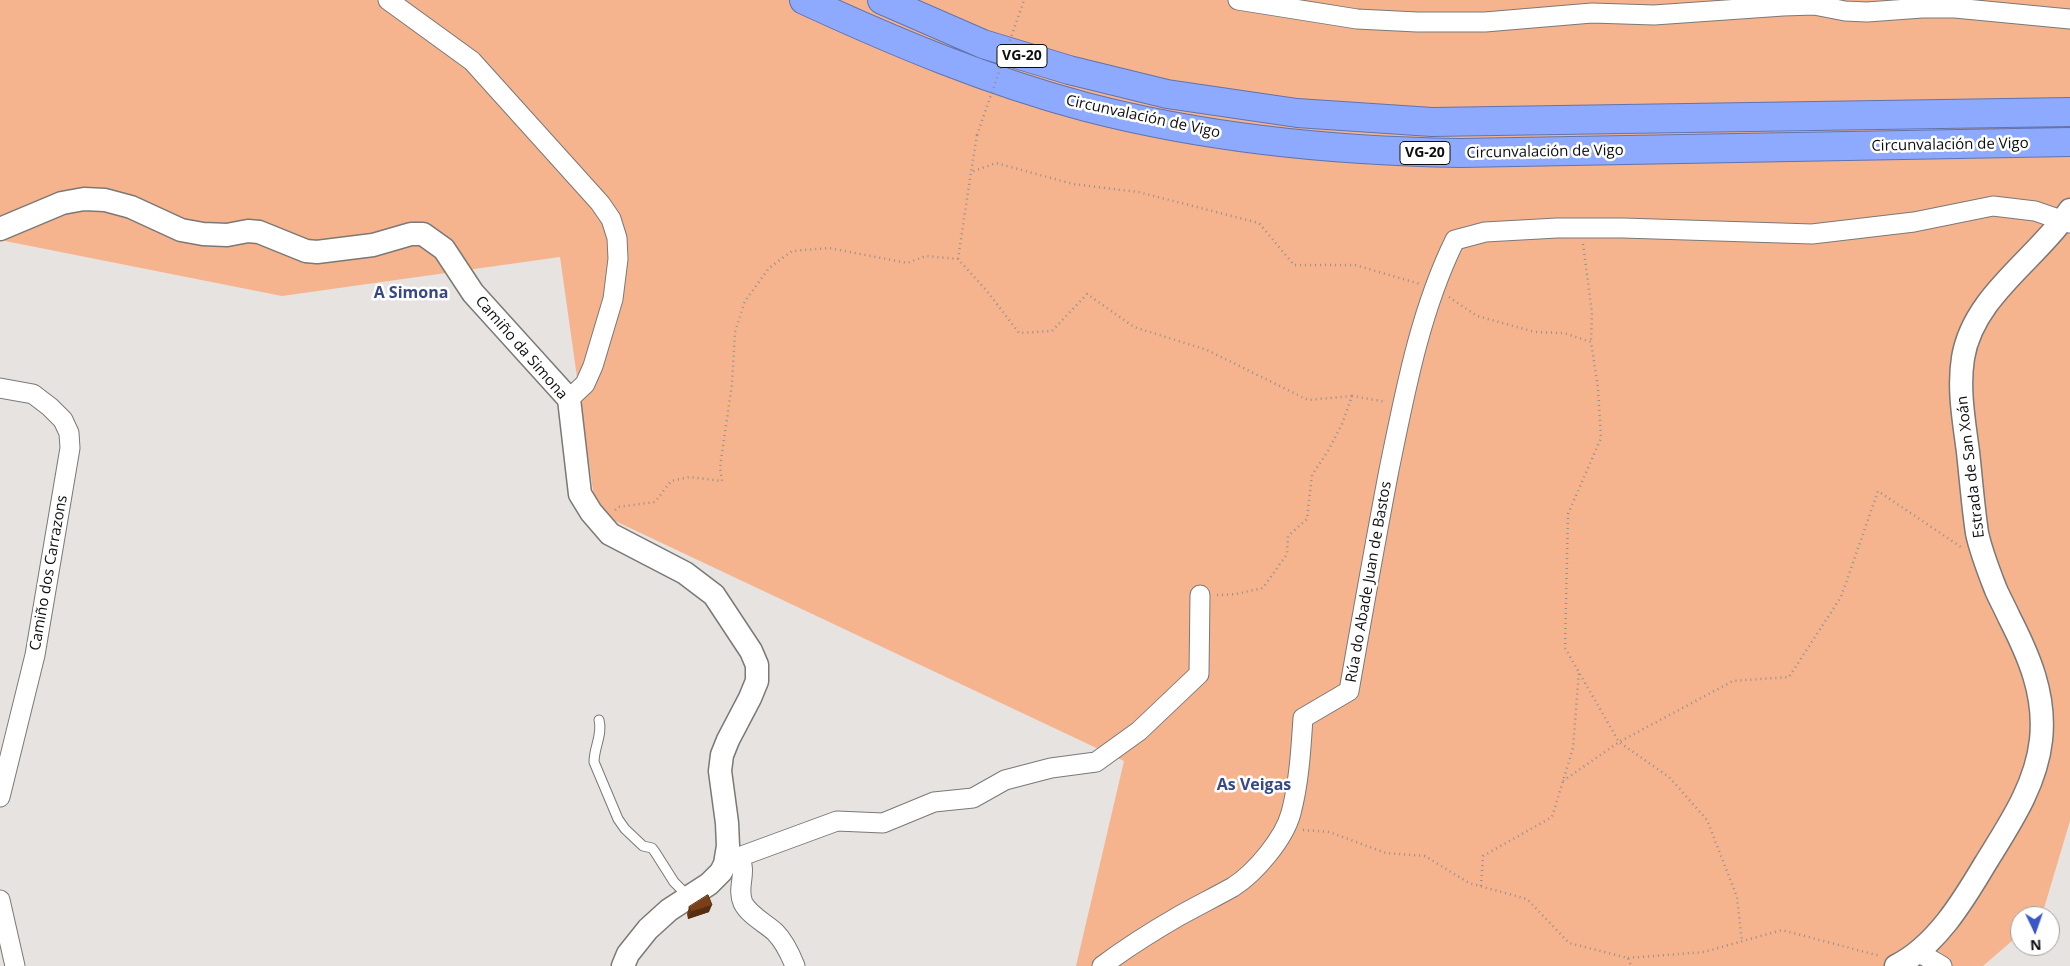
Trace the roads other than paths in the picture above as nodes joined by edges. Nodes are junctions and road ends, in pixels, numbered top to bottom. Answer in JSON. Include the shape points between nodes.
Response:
{"nodes":[{"id":1,"x":388,"y":0,"type":"edge"},
{"id":2,"x":804,"y":0,"type":"edge"},
{"id":3,"x":882,"y":0,"type":"edge"},
{"id":4,"x":1238,"y":0,"type":"edge"},
{"id":5,"x":2070,"y":19,"type":"edge"},
{"id":6,"x":2070,"y":112,"type":"edge"},
{"id":7,"x":2070,"y":142,"type":"edge"},
{"id":8,"x":2067,"y":218,"type":"edge"},
{"id":9,"x":0,"y":229,"type":"edge"},
{"id":10,"x":0,"y":388,"type":"edge"},
{"id":11,"x":569,"y":399,"type":"junction"},
{"id":12,"x":1200,"y":595,"type":"road end"},
{"id":13,"x":598,"y":720,"type":"dead end"},
{"id":14,"x":0,"y":797,"type":"edge"},
{"id":15,"x":732,"y":861,"type":"junction"},
{"id":16,"x":689,"y":897,"type":"junction"},
{"id":17,"x":0,"y":900,"type":"edge"},
{"id":18,"x":1906,"y":960,"type":"edge"},
{"id":19,"x":15,"y":966,"type":"edge"},
{"id":20,"x":623,"y":966,"type":"edge"},
{"id":21,"x":795,"y":966,"type":"edge"},
{"id":22,"x":1102,"y":966,"type":"edge"},
{"id":23,"x":1942,"y":966,"type":"edge"}],
"edges":[{"from":1,"to":11,"type":"street","via":[[472,61],[581,181],[611,219],[617,238],[612,299],[593,366],[585,384]]},
{"from":2,"to":7,"type":"highway","name":"Circunvalación de Vigo","number":"VG-20","via":[[918,51],[1031,91],[1134,118],[1274,143],[1382,152],[1470,153]]},
{"from":3,"to":6,"type":"highway","name":"Circunvalación de Vigo","number":"VG-20","via":[[983,44],[1069,70],[1167,94],[1297,113],[1441,122]]},
{"from":4,"to":5,"type":"street","via":[[1356,19],[1417,22],[1484,22],[1592,13],[1654,15],[1806,5],[1867,12],[1922,8],[1975,10]]},
{"from":8,"to":18,"type":"street","name":"Estrada de San Xoán","via":[[2007,279],[1986,307],[1968,340],[1961,381],[1978,534],[1997,593],[2035,674],[2041,708],[2041,740],[2035,769],[2023,800],[1966,896],[1940,928]]},
{"from":8,"to":22,"type":"street","name":"Rúa do Abade Juan de Bastos","via":[[1993,206],[1914,222],[1812,234],[1581,228],[1484,232],[1455,240],[1440,270],[1409,374],[1349,691],[1303,718],[1291,813],[1284,829],[1264,858],[1234,886],[1177,917]]},
{"from":9,"to":11,"type":"street","name":"Camiño da Simona","via":[[62,203],[84,198],[132,207],[181,230],[227,235],[259,232],[312,251],[372,245],[411,234],[423,234],[444,249],[473,293]]},
{"from":10,"to":14,"type":"street","name":"Camiño dos Carrazons","via":[[34,394],[50,407],[63,420],[69,433],[70,448],[35,655]]},
{"from":11,"to":15,"type":"street","name":"Camiño da Simona","via":[[580,494],[591,512],[610,534],[685,573],[714,595],[751,651],[757,666],[757,681],[722,755],[720,771]]},
{"from":12,"to":15,"type":"street","via":[[1199,674],[1139,730],[1096,762],[1051,768],[1005,780],[973,798],[934,802],[883,823],[837,821]]},
{"from":13,"to":16,"type":"lane","via":[[602,730],[594,762],[618,819],[643,846],[652,848],[674,882]]},
{"from":15,"to":16,"type":"street","via":[[709,884]]},
{"from":15,"to":21,"type":"street","via":[[744,866],[741,893],[746,908],[776,934]]},
{"from":16,"to":20,"type":"street","via":[[648,929],[628,954]]},
{"from":17,"to":19,"type":"street"},
{"from":18,"to":23,"type":"street"}]}
